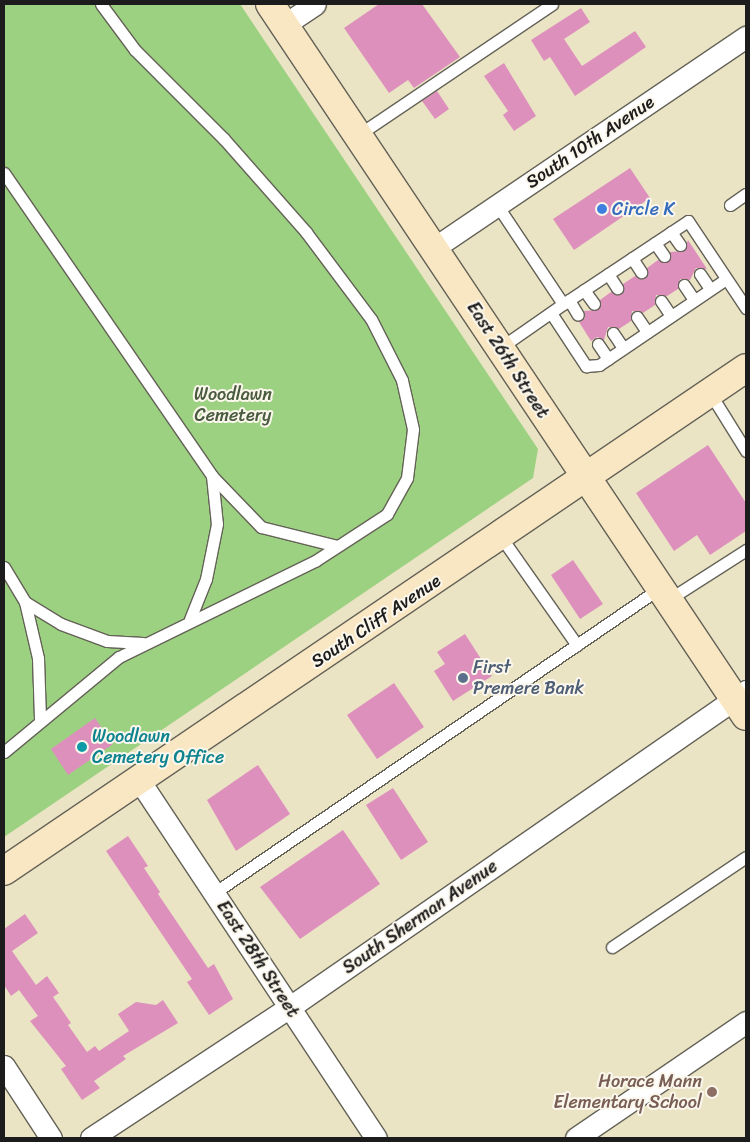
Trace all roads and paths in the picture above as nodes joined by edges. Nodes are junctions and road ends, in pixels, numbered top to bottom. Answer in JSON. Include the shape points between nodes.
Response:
{"nodes":[{"id":1,"x":101,"y":4,"type":"edge"},
{"id":2,"x":315,"y":4,"type":"edge"},
{"id":3,"x":552,"y":4,"type":"edge"},
{"id":4,"x":277,"y":14,"type":"edge"},
{"id":5,"x":746,"y":36,"type":"edge"},
{"id":6,"x":358,"y":135,"type":"junction"},
{"id":7,"x":4,"y":174,"type":"edge"},
{"id":8,"x":746,"y":194,"type":"edge"},
{"id":9,"x":497,"y":205,"type":"junction"},
{"id":10,"x":730,"y":205,"type":"dead end"},
{"id":11,"x":671,"y":232,"type":"junction"},
{"id":12,"x":655,"y":243,"type":"junction"},
{"id":13,"x":680,"y":245,"type":"dead end"},
{"id":14,"x":434,"y":248,"type":"junction"},
{"id":15,"x":664,"y":256,"type":"dead end"},
{"id":16,"x":632,"y":258,"type":"junction"},
{"id":17,"x":641,"y":272,"type":"dead end"},
{"id":18,"x":608,"y":274,"type":"junction"},
{"id":19,"x":700,"y":274,"type":"dead end"},
{"id":20,"x":726,"y":278,"type":"junction"},
{"id":21,"x":684,"y":285,"type":"dead end"},
{"id":22,"x":617,"y":288,"type":"dead end"},
{"id":23,"x":710,"y":289,"type":"junction"},
{"id":24,"x":584,"y":290,"type":"junction"},
{"id":25,"x":694,"y":300,"type":"junction"},
{"id":26,"x":660,"y":301,"type":"dead end"},
{"id":27,"x":566,"y":302,"type":"junction"},
{"id":28,"x":594,"y":304,"type":"dead end"},
{"id":29,"x":746,"y":308,"type":"edge"},
{"id":30,"x":551,"y":312,"type":"junction"},
{"id":31,"x":578,"y":315,"type":"dead end"},
{"id":32,"x":671,"y":316,"type":"junction"},
{"id":33,"x":637,"y":317,"type":"dead end"},
{"id":34,"x":647,"y":332,"type":"junction"},
{"id":35,"x":613,"y":333,"type":"dead end"},
{"id":36,"x":598,"y":344,"type":"dead end"},
{"id":37,"x":623,"y":348,"type":"junction"},
{"id":38,"x":500,"y":349,"type":"junction"},
{"id":39,"x":608,"y":359,"type":"junction"},
{"id":40,"x":746,"y":368,"type":"edge"},
{"id":41,"x":710,"y":393,"type":"junction"},
{"id":42,"x":746,"y":451,"type":"edge"},
{"id":43,"x":212,"y":476,"type":"junction"},
{"id":44,"x":586,"y":478,"type":"junction"},
{"id":45,"x":501,"y":537,"type":"junction"},
{"id":46,"x":337,"y":546,"type":"junction"},
{"id":47,"x":746,"y":550,"type":"edge"},
{"id":48,"x":4,"y":567,"type":"edge"},
{"id":49,"x":664,"y":594,"type":"junction"},
{"id":50,"x":25,"y":602,"type":"junction"},
{"id":51,"x":190,"y":619,"type":"junction"},
{"id":52,"x":145,"y":643,"type":"junction"},
{"id":53,"x":577,"y":645,"type":"junction"},
{"id":54,"x":742,"y":702,"type":"edge"},
{"id":55,"x":40,"y":718,"type":"junction"},
{"id":56,"x":4,"y":752,"type":"edge"},
{"id":57,"x":139,"y":780,"type":"junction"},
{"id":58,"x":746,"y":857,"type":"edge"},
{"id":59,"x":4,"y":871,"type":"edge"},
{"id":60,"x":214,"y":893,"type":"junction"},
{"id":61,"x":612,"y":947,"type":"dead end"},
{"id":62,"x":290,"y":1007,"type":"junction"},
{"id":63,"x":745,"y":1027,"type":"edge"},
{"id":64,"x":4,"y":1066,"type":"edge"},
{"id":65,"x":51,"y":1138,"type":"edge"},
{"id":66,"x":91,"y":1138,"type":"edge"},
{"id":67,"x":376,"y":1138,"type":"edge"},
{"id":68,"x":576,"y":1138,"type":"edge"}],
"edges":[{"from":1,"to":46,"type":"lane","via":[[135,50],[224,139],[306,232],[371,319],[402,380],[413,430],[407,478],[387,514]]},
{"from":2,"to":4,"type":"street"},
{"from":3,"to":6,"type":"lane"},
{"from":4,"to":6,"type":"main road","name":"East 26th Street"},
{"from":5,"to":9,"type":"street","name":"South 10th Avenue"},
{"from":6,"to":14,"type":"main road","name":"East 26th Street"},
{"from":7,"to":43,"type":"lane"},
{"from":8,"to":10,"type":"lane"},
{"from":9,"to":14,"type":"street","name":"South 10th Avenue"},
{"from":9,"to":27,"type":"lane"},
{"from":11,"to":12,"type":"lane"},
{"from":11,"to":13,"type":"lane"},
{"from":11,"to":20,"type":"lane","via":[[688,221]]},
{"from":12,"to":15,"type":"lane"},
{"from":12,"to":16,"type":"lane"},
{"from":14,"to":38,"type":"main road","name":"East 26th Street"},
{"from":16,"to":17,"type":"lane"},
{"from":16,"to":18,"type":"lane"},
{"from":18,"to":22,"type":"lane"},
{"from":18,"to":24,"type":"lane"},
{"from":19,"to":23,"type":"lane"},
{"from":20,"to":23,"type":"lane"},
{"from":20,"to":29,"type":"lane"},
{"from":21,"to":25,"type":"lane"},
{"from":23,"to":25,"type":"lane"},
{"from":24,"to":27,"type":"lane"},
{"from":24,"to":28,"type":"lane"},
{"from":25,"to":32,"type":"lane"},
{"from":26,"to":32,"type":"lane"},
{"from":27,"to":30,"type":"lane"},
{"from":27,"to":31,"type":"lane"},
{"from":30,"to":38,"type":"lane"},
{"from":30,"to":39,"type":"lane","via":[[586,366]]},
{"from":32,"to":34,"type":"lane"},
{"from":33,"to":34,"type":"lane"},
{"from":34,"to":37,"type":"lane"},
{"from":35,"to":37,"type":"lane"},
{"from":36,"to":39,"type":"lane"},
{"from":37,"to":39,"type":"lane"},
{"from":38,"to":44,"type":"main road","name":"East 26th Street"},
{"from":40,"to":41,"type":"main road","name":"South Cliff Avenue"},
{"from":41,"to":42,"type":"lane"},
{"from":41,"to":44,"type":"main road","name":"South Cliff Avenue"},
{"from":43,"to":46,"type":"lane","via":[[261,527]]},
{"from":43,"to":51,"type":"lane","via":[[217,524],[206,579]]},
{"from":44,"to":45,"type":"main road","name":"South Cliff Avenue"},
{"from":44,"to":49,"type":"main road","name":"East 26th Street"},
{"from":45,"to":53,"type":"lane"},
{"from":45,"to":57,"type":"main road","name":"South Cliff Avenue"},
{"from":46,"to":51,"type":"lane"},
{"from":47,"to":49,"type":"lane"},
{"from":48,"to":50,"type":"lane"},
{"from":49,"to":53,"type":"lane"},
{"from":49,"to":54,"type":"main road","name":"East 26th Street"},
{"from":50,"to":52,"type":"lane","via":[[61,624],[107,641]]},
{"from":50,"to":55,"type":"lane","via":[[38,658]]},
{"from":51,"to":52,"type":"lane"},
{"from":52,"to":55,"type":"lane","via":[[119,657]]},
{"from":53,"to":60,"type":"lane"},
{"from":54,"to":62,"type":"street","name":"South Sherman Avenue"},
{"from":55,"to":56,"type":"lane"},
{"from":57,"to":59,"type":"main road","name":"South Cliff Avenue"},
{"from":57,"to":60,"type":"street","name":"East 28th Street"},
{"from":58,"to":61,"type":"lane"},
{"from":60,"to":62,"type":"street","name":"East 28th Street"},
{"from":62,"to":66,"type":"street","name":"South Sherman Avenue"},
{"from":62,"to":67,"type":"street","name":"East 28th Street"},
{"from":63,"to":68,"type":"street"},
{"from":64,"to":65,"type":"street"}]}
